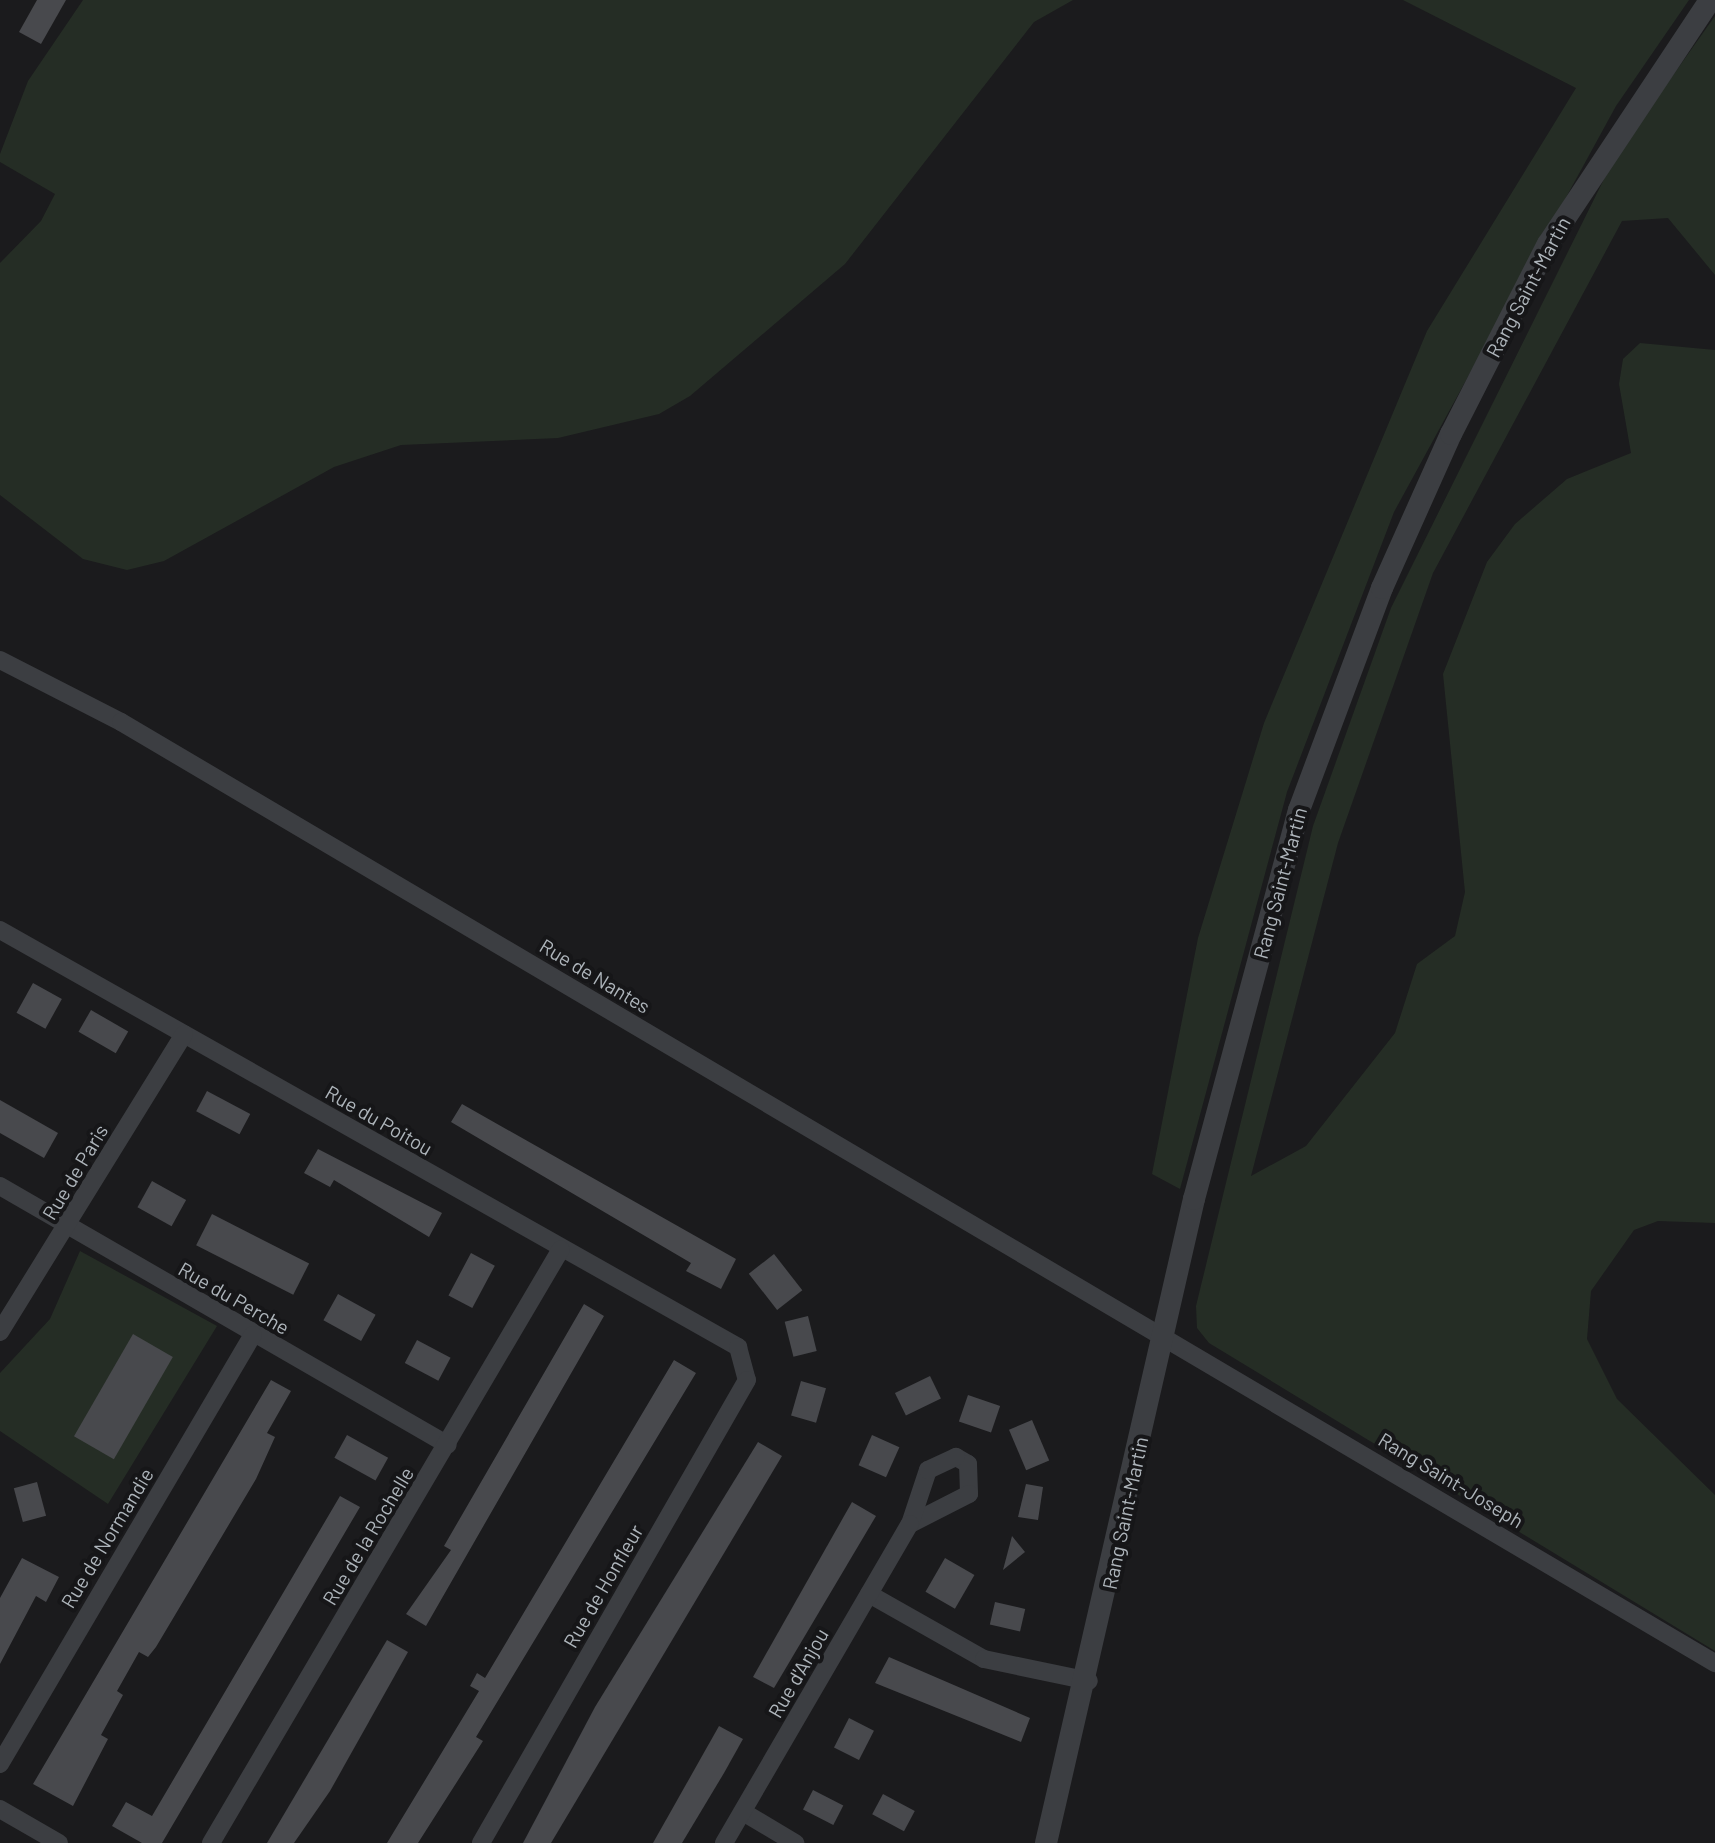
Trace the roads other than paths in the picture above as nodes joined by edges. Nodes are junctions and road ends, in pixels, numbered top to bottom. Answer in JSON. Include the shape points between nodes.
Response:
{"nodes":[{"id":1,"x":1710,"y":0,"type":"edge"},
{"id":2,"x":0,"y":660,"type":"edge"},
{"id":3,"x":0,"y":930,"type":"edge"},
{"id":4,"x":184,"y":1034,"type":"junction"},
{"id":5,"x":0,"y":1186,"type":"edge"},
{"id":6,"x":69,"y":1225,"type":"junction"},
{"id":7,"x":561,"y":1249,"type":"junction"},
{"id":8,"x":0,"y":1332,"type":"edge"},
{"id":9,"x":253,"y":1335,"type":"junction"},
{"id":10,"x":1164,"y":1336,"type":"junction"},
{"id":11,"x":738,"y":1347,"type":"joint"},
{"id":12,"x":448,"y":1445,"type":"junction"},
{"id":13,"x":910,"y":1524,"type":"dead end"},
{"id":14,"x":869,"y":1594,"type":"junction"},
{"id":15,"x":1715,"y":1663,"type":"edge"},
{"id":16,"x":1089,"y":1681,"type":"junction"},
{"id":17,"x":0,"y":1764,"type":"edge"},
{"id":18,"x":0,"y":1809,"type":"edge"},
{"id":19,"x":743,"y":1812,"type":"junction"},
{"id":20,"x":59,"y":1843,"type":"edge"},
{"id":21,"x":211,"y":1843,"type":"edge"},
{"id":22,"x":481,"y":1843,"type":"edge"},
{"id":23,"x":724,"y":1843,"type":"edge"},
{"id":24,"x":795,"y":1843,"type":"edge"},
{"id":25,"x":1046,"y":1843,"type":"edge"}],
"edges":[{"from":1,"to":10,"type":"street","name":"Rang Saint-Martin","via":[[1548,244],[1382,588],[1299,810]]},
{"from":2,"to":10,"type":"street","name":"Rue de Nantes","via":[[121,722]]},
{"from":3,"to":4,"type":"street","name":"Rue du Poitou"},
{"from":4,"to":6,"type":"street","name":"Rue de Paris"},
{"from":4,"to":7,"type":"street","name":"Rue du Poitou"},
{"from":5,"to":6,"type":"street","name":"Rue du Perche"},
{"from":6,"to":8,"type":"street","name":"Rue de Paris"},
{"from":6,"to":9,"type":"street","name":"Rue du Perche"},
{"from":7,"to":11,"type":"street","name":"Rue du Poitou"},
{"from":7,"to":12,"type":"street","name":"Rue de la Rochelle"},
{"from":9,"to":12,"type":"street","name":"Rue du Perche"},
{"from":9,"to":17,"type":"street","name":"Rue de Normandie"},
{"from":10,"to":15,"type":"street","name":"Rang Saint-Joseph"},
{"from":10,"to":16,"type":"street","name":"Rang Saint-Martin"},
{"from":11,"to":22,"type":"street","name":"Rue de Honfleur","via":[[747,1380]]},
{"from":12,"to":21,"type":"street","name":"Rue de la Rochelle"},
{"from":13,"to":14,"type":"street","name":"Rue d'Anjou"},
{"from":14,"to":16,"type":"street","via":[[984,1659]]},
{"from":14,"to":19,"type":"street","name":"Rue d'Anjou"},
{"from":16,"to":25,"type":"street","name":"Rang Saint-Martin"},
{"from":18,"to":20,"type":"street"},
{"from":19,"to":23,"type":"street","name":"Rue d'Anjou"},
{"from":19,"to":24,"type":"street"}]}
